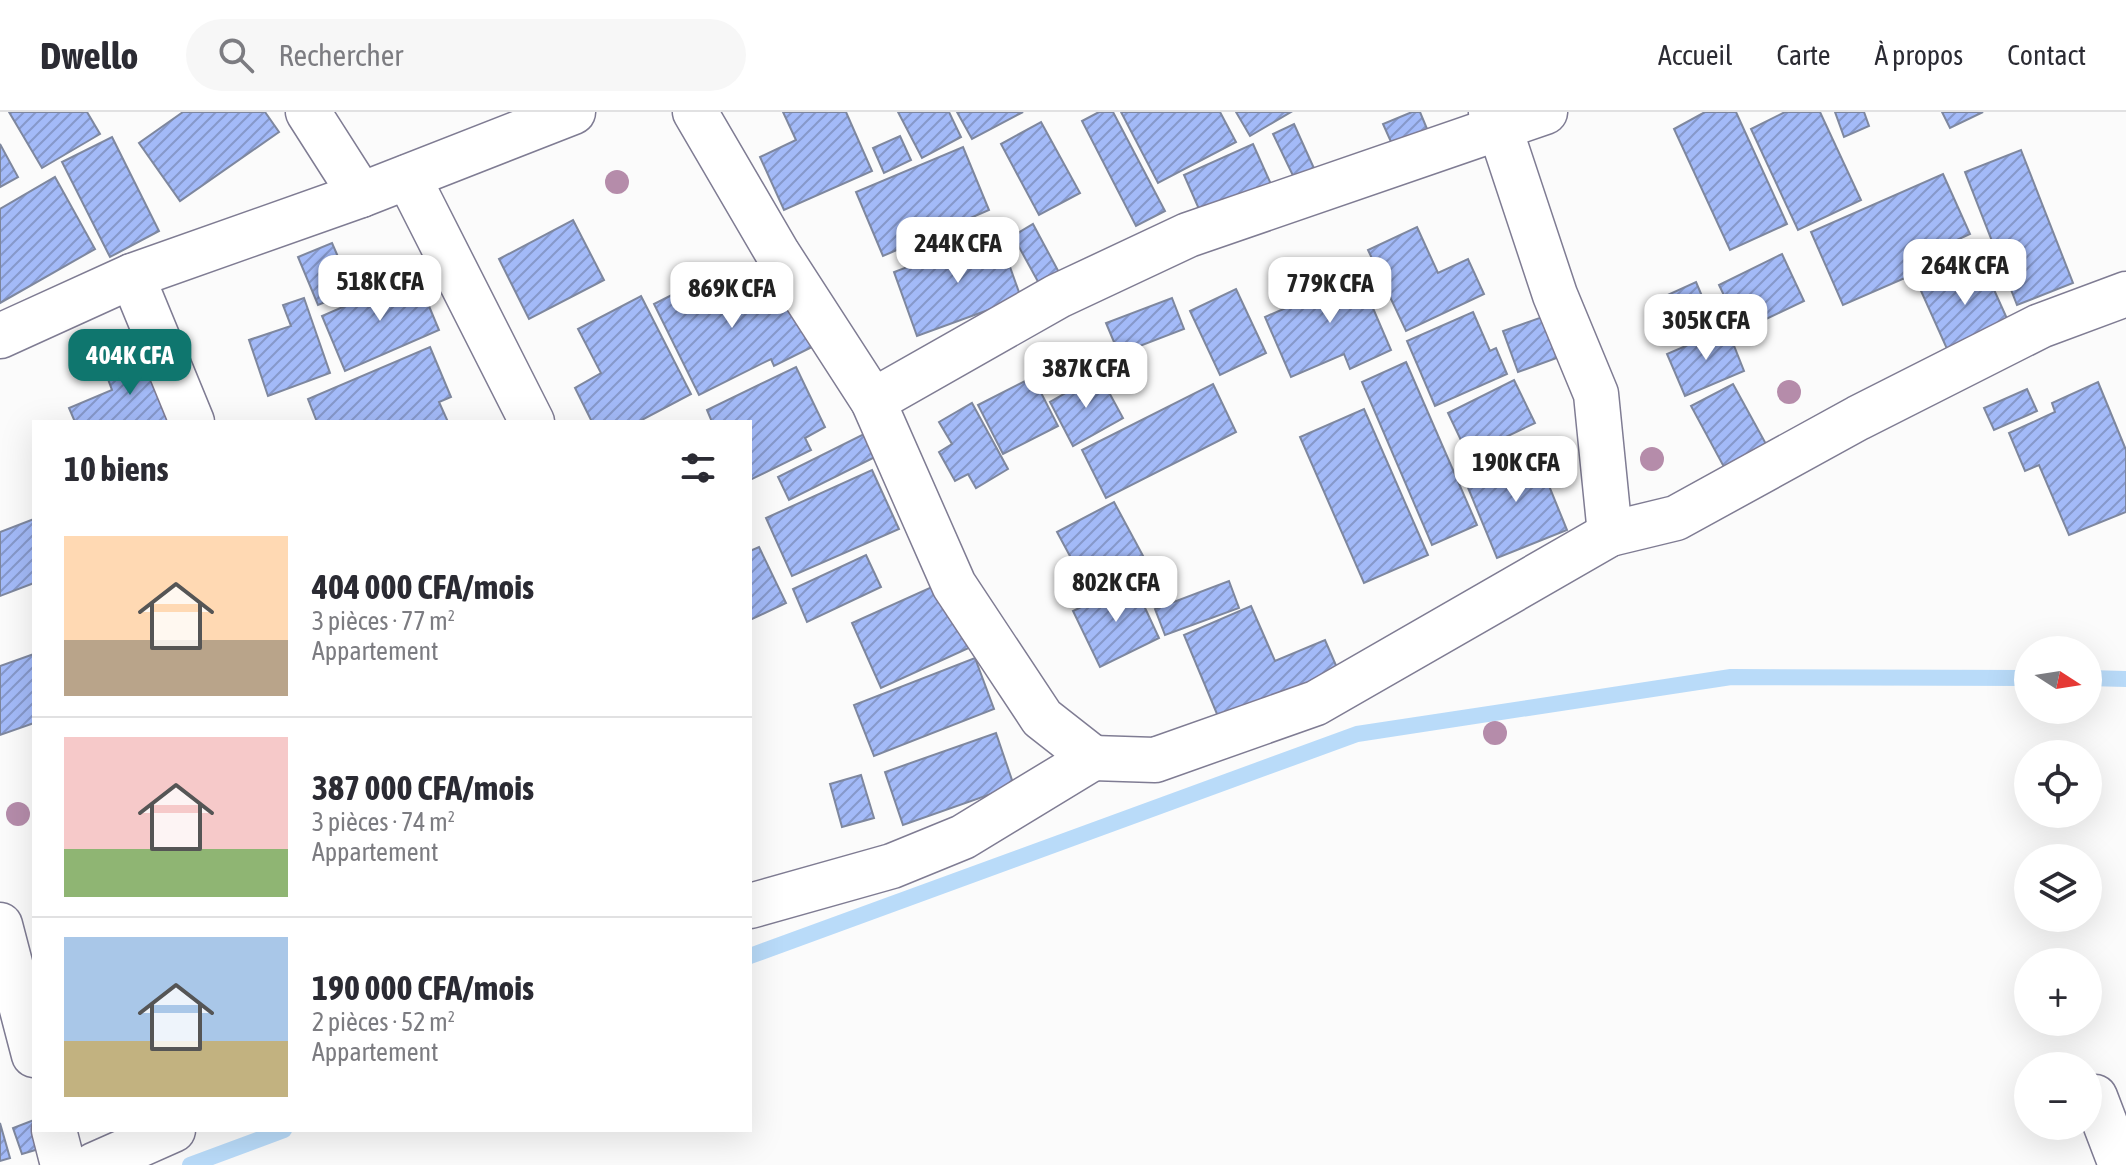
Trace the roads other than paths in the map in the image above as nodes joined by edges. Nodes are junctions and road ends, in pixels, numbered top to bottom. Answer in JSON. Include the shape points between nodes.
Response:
{"nodes":[{"id":1,"x":308,"y":112,"type":"edge"},
{"id":2,"x":573,"y":112,"type":"edge"},
{"id":3,"x":695,"y":112,"type":"edge"},
{"id":4,"x":1545,"y":112,"type":"edge"},
{"id":5,"x":1496,"y":120,"type":"edge"},
{"id":6,"x":408,"y":177,"type":"junction"},
{"id":7,"x":361,"y":195,"type":"junction"},
{"id":8,"x":132,"y":276,"type":"junction"},
{"id":9,"x":2126,"y":294,"type":"edge"},
{"id":10,"x":0,"y":336,"type":"edge"},
{"id":11,"x":873,"y":401,"type":"junction"},
{"id":12,"x":191,"y":420,"type":"edge"},
{"id":13,"x":531,"y":420,"type":"edge"},
{"id":14,"x":1610,"y":534,"type":"junction"},
{"id":15,"x":1093,"y":758,"type":"junction"},
{"id":16,"x":752,"y":905,"type":"edge"},
{"id":17,"x":0,"y":925,"type":"edge"},
{"id":18,"x":32,"y":1047,"type":"edge"},
{"id":19,"x":2102,"y":1115,"type":"edge"},
{"id":20,"x":55,"y":1132,"type":"edge"},
{"id":21,"x":168,"y":1132,"type":"edge"},
{"id":22,"x":63,"y":1165,"type":"edge"},
{"id":23,"x":94,"y":1165,"type":"edge"},
{"id":24,"x":2121,"y":1165,"type":"edge"}],
"edges":[{"from":1,"to":7,"type":"street"},
{"from":2,"to":6,"type":"street"},
{"from":3,"to":11,"type":"street"},
{"from":4,"to":5,"type":"street"},
{"from":5,"to":11,"type":"street","via":[[1188,235],[1058,296]]},
{"from":5,"to":14,"type":"street","via":[[1555,295],[1596,394]]},
{"from":6,"to":7,"type":"street"},
{"from":6,"to":13,"type":"street"},
{"from":7,"to":8,"type":"street"},
{"from":8,"to":10,"type":"street"},
{"from":8,"to":12,"type":"street"},
{"from":9,"to":14,"type":"street","via":[[2040,326],[1676,518]]},
{"from":11,"to":15,"type":"street","via":[[954,585],[1042,718]]},
{"from":14,"to":15,"type":"street","via":[[1316,703],[1155,760]]},
{"from":15,"to":16,"type":"street","via":[[963,837],[892,866]]},
{"from":17,"to":18,"type":"street"},
{"from":19,"to":24,"type":"street"},
{"from":20,"to":22,"type":"street"},
{"from":21,"to":23,"type":"street"}]}
